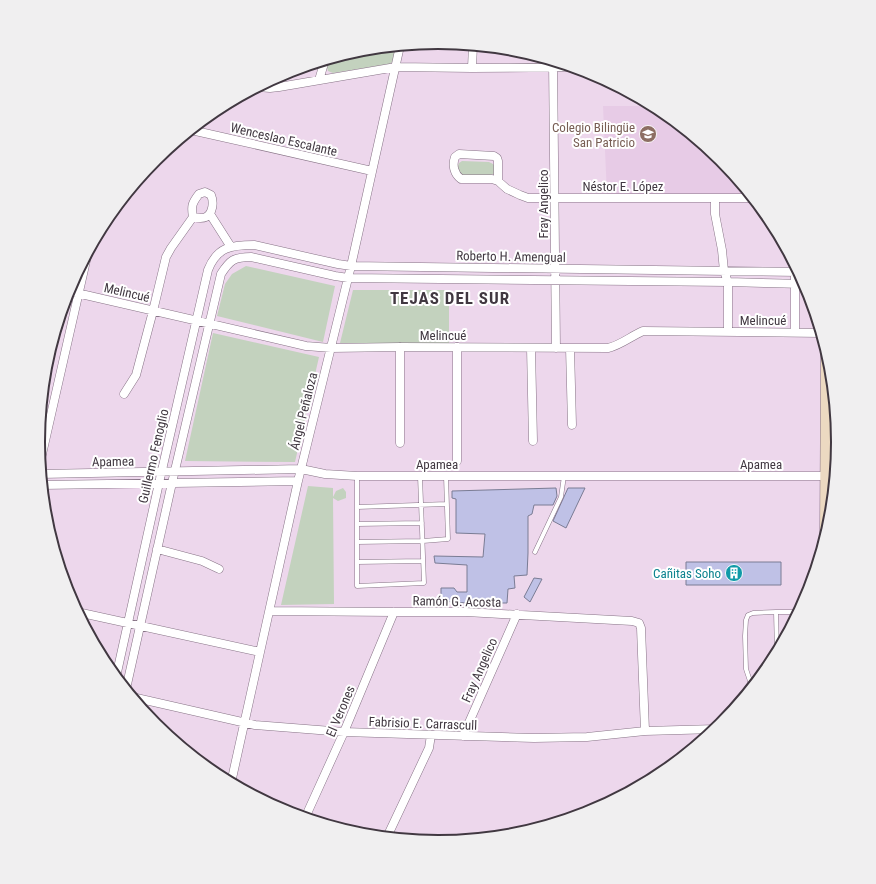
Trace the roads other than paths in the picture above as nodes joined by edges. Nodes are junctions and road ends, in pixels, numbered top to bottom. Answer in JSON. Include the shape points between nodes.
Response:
{"nodes":[{"id":1,"x":399,"y":51,"type":"edge"},
{"id":2,"x":473,"y":51,"type":"edge"},
{"id":3,"x":547,"y":64,"type":"edge"},
{"id":4,"x":323,"y":66,"type":"edge"},
{"id":5,"x":553,"y":66,"type":"edge"},
{"id":6,"x":396,"y":67,"type":"junction"},
{"id":7,"x":472,"y":68,"type":"junction"},
{"id":8,"x":319,"y":80,"type":"junction"},
{"id":9,"x":269,"y":88,"type":"edge"},
{"id":10,"x":197,"y":131,"type":"edge"},
{"id":11,"x":372,"y":171,"type":"junction"},
{"id":12,"x":498,"y":181,"type":"junction"},
{"id":13,"x":555,"y":198,"type":"junction"},
{"id":14,"x":715,"y":198,"type":"junction"},
{"id":15,"x":746,"y":198,"type":"edge"},
{"id":16,"x":210,"y":214,"type":"junction"},
{"id":17,"x":193,"y":217,"type":"junction"},
{"id":18,"x":228,"y":248,"type":"junction"},
{"id":19,"x":234,"y":260,"type":"joint"},
{"id":20,"x":351,"y":266,"type":"junction"},
{"id":21,"x":555,"y":269,"type":"junction"},
{"id":22,"x":791,"y":270,"type":"edge"},
{"id":23,"x":724,"y":271,"type":"junction"},
{"id":24,"x":82,"y":277,"type":"edge"},
{"id":25,"x":348,"y":278,"type":"junction"},
{"id":26,"x":555,"y":280,"type":"junction"},
{"id":27,"x":728,"y":282,"type":"junction"},
{"id":28,"x":796,"y":283,"type":"joint"},
{"id":29,"x":75,"y":292,"type":"edge"},
{"id":30,"x":78,"y":293,"type":"junction"},
{"id":31,"x":153,"y":311,"type":"junction"},
{"id":32,"x":196,"y":320,"type":"junction"},
{"id":33,"x":209,"y":323,"type":"junction"},
{"id":34,"x":728,"y":332,"type":"junction"},
{"id":35,"x":796,"y":332,"type":"junction"},
{"id":36,"x":816,"y":333,"type":"edge"},
{"id":37,"x":400,"y":347,"type":"junction"},
{"id":38,"x":457,"y":347,"type":"junction"},
{"id":39,"x":331,"y":348,"type":"junction"},
{"id":40,"x":531,"y":348,"type":"junction"},
{"id":41,"x":556,"y":348,"type":"junction"},
{"id":42,"x":570,"y":348,"type":"junction"},
{"id":43,"x":124,"y":394,"type":"dead end"},
{"id":44,"x":572,"y":425,"type":"dead end"},
{"id":45,"x":45,"y":440,"type":"edge"},
{"id":46,"x":532,"y":441,"type":"dead end"},
{"id":47,"x":400,"y":443,"type":"dead end"},
{"id":48,"x":457,"y":461,"type":"dead end"},
{"id":49,"x":301,"y":469,"type":"junction"},
{"id":50,"x":161,"y":472,"type":"junction"},
{"id":51,"x":175,"y":472,"type":"junction"},
{"id":52,"x":46,"y":474,"type":"edge"},
{"id":53,"x":357,"y":476,"type":"junction"},
{"id":54,"x":420,"y":476,"type":"junction"},
{"id":55,"x":446,"y":476,"type":"junction"},
{"id":56,"x":564,"y":476,"type":"junction"},
{"id":57,"x":830,"y":476,"type":"edge"},
{"id":58,"x":298,"y":481,"type":"junction"},
{"id":59,"x":159,"y":483,"type":"junction"},
{"id":60,"x":172,"y":483,"type":"junction"},
{"id":61,"x":47,"y":485,"type":"edge"},
{"id":62,"x":421,"y":504,"type":"junction"},
{"id":63,"x":447,"y":504,"type":"junction"},
{"id":64,"x":357,"y":507,"type":"junction"},
{"id":65,"x":422,"y":523,"type":"junction"},
{"id":66,"x":357,"y":524,"type":"junction"},
{"id":67,"x":422,"y":541,"type":"junction"},
{"id":68,"x":357,"y":542,"type":"junction"},
{"id":69,"x":157,"y":548,"type":"junction"},
{"id":70,"x":535,"y":552,"type":"dead end"},
{"id":71,"x":423,"y":561,"type":"junction"},
{"id":72,"x":357,"y":562,"type":"junction"},
{"id":73,"x":219,"y":569,"type":"dead end"},
{"id":74,"x":270,"y":611,"type":"junction"},
{"id":75,"x":394,"y":612,"type":"junction"},
{"id":76,"x":776,"y":612,"type":"junction"},
{"id":77,"x":792,"y":612,"type":"edge"},
{"id":78,"x":85,"y":614,"type":"edge"},
{"id":79,"x":517,"y":614,"type":"junction"},
{"id":80,"x":128,"y":623,"type":"junction"},
{"id":81,"x":140,"y":626,"type":"junction"},
{"id":82,"x":777,"y":641,"type":"edge"},
{"id":83,"x":260,"y":652,"type":"junction"},
{"id":84,"x":118,"y":669,"type":"edge"},
{"id":85,"x":750,"y":681,"type":"edge"},
{"id":86,"x":127,"y":683,"type":"edge"},
{"id":87,"x":141,"y":699,"type":"edge"},
{"id":88,"x":244,"y":723,"type":"junction"},
{"id":89,"x":707,"y":728,"type":"edge"},
{"id":90,"x":645,"y":731,"type":"junction"},
{"id":91,"x":344,"y":732,"type":"junction"},
{"id":92,"x":431,"y":735,"type":"junction"},
{"id":93,"x":463,"y":736,"type":"junction"},
{"id":94,"x":232,"y":777,"type":"edge"},
{"id":95,"x":308,"y":812,"type":"edge"},
{"id":96,"x":389,"y":832,"type":"edge"}],
"edges":[{"from":1,"to":6,"type":"street","name":"Ángel Peñaloza"},
{"from":2,"to":7,"type":"street"},
{"from":3,"to":7,"type":"street"},
{"from":4,"to":8,"type":"street"},
{"from":5,"to":13,"type":"street","name":"Fray Angelico"},
{"from":6,"to":7,"type":"street"},
{"from":6,"to":8,"type":"street"},
{"from":6,"to":11,"type":"street","name":"Ángel Peñaloza"},
{"from":8,"to":9,"type":"street"},
{"from":10,"to":11,"type":"street","name":"Wenceslao Escalante"},
{"from":11,"to":20,"type":"street","name":"Ángel Peñaloza"},
{"from":12,"to":12,"type":"street","via":[[461,179],[455,172],[455,157],[459,154],[494,156],[498,161]]},
{"from":12,"to":13,"type":"street","name":"Néstor E. López","via":[[520,196]]},
{"from":13,"to":14,"type":"street","name":"Néstor E. López"},
{"from":13,"to":21,"type":"street","name":"Fray Angelico"},
{"from":14,"to":15,"type":"street","name":"Néstor E. López"},
{"from":14,"to":23,"type":"street","via":[[714,214]]},
{"from":16,"to":17,"type":"street","via":[[201,218]]},
{"from":16,"to":17,"type":"street","via":[[212,196],[204,192],[193,202]]},
{"from":16,"to":18,"type":"street"},
{"from":17,"to":31,"type":"street","via":[[166,257]]},
{"from":18,"to":20,"type":"street","name":"Roberto H. Amengual","via":[[254,245]]},
{"from":18,"to":32,"type":"street","name":"Guillermo Fenoglio","via":[[218,253],[211,261]]},
{"from":19,"to":25,"type":"street","name":"Roberto H. Amengual","via":[[251,257]]},
{"from":19,"to":33,"type":"street","name":"Guillermo Fenoglio","via":[[227,264],[221,274]]},
{"from":20,"to":21,"type":"street","name":"Roberto H. Amengual"},
{"from":20,"to":25,"type":"street","name":"Ángel Peñaloza"},
{"from":21,"to":23,"type":"street","name":"Roberto H. Amengual"},
{"from":21,"to":26,"type":"street","name":"Fray Angelico"},
{"from":22,"to":23,"type":"street","name":"Roberto H. Amengual"},
{"from":23,"to":27,"type":"street"},
{"from":24,"to":30,"type":"street"},
{"from":25,"to":26,"type":"street","name":"Roberto H. Amengual"},
{"from":25,"to":39,"type":"street","name":"Ángel Peñaloza"},
{"from":26,"to":27,"type":"street","name":"Roberto H. Amengual"},
{"from":26,"to":41,"type":"street","name":"Fray Angelico"},
{"from":27,"to":28,"type":"street","name":"Roberto H. Amengual"},
{"from":27,"to":34,"type":"street"},
{"from":28,"to":35,"type":"street"},
{"from":29,"to":30,"type":"street","name":"Melincué"},
{"from":30,"to":31,"type":"street","name":"Melincué"},
{"from":30,"to":45,"type":"street"},
{"from":31,"to":32,"type":"street","name":"Melincué"},
{"from":31,"to":43,"type":"street","via":[[136,375]]},
{"from":32,"to":33,"type":"street","name":"Melincué"},
{"from":32,"to":50,"type":"street","name":"Guillermo Fenoglio"},
{"from":33,"to":39,"type":"street","name":"Melincué","via":[[306,346]]},
{"from":33,"to":51,"type":"street","name":"Guillermo Fenoglio"},
{"from":34,"to":35,"type":"street","name":"Melincué"},
{"from":34,"to":42,"type":"street","name":"Melincué","via":[[643,331],[608,348]]},
{"from":35,"to":36,"type":"street","name":"Melincué"},
{"from":37,"to":38,"type":"street","name":"Melincué"},
{"from":37,"to":39,"type":"street","name":"Melincué"},
{"from":37,"to":47,"type":"street"},
{"from":38,"to":40,"type":"street","name":"Melincué"},
{"from":38,"to":48,"type":"street"},
{"from":39,"to":49,"type":"street","name":"Ángel Peñaloza"},
{"from":40,"to":41,"type":"street","name":"Melincué"},
{"from":40,"to":46,"type":"street"},
{"from":41,"to":42,"type":"street","name":"Melincué"},
{"from":42,"to":44,"type":"street"},
{"from":49,"to":51,"type":"street","name":"Apamea"},
{"from":49,"to":53,"type":"street","name":"Apamea"},
{"from":49,"to":58,"type":"street","name":"Ángel Peñaloza"},
{"from":50,"to":51,"type":"street","name":"Apamea"},
{"from":50,"to":52,"type":"street","name":"Apamea"},
{"from":50,"to":59,"type":"street","name":"Guillermo Fenoglio"},
{"from":51,"to":60,"type":"street","name":"Guillermo Fenoglio"},
{"from":53,"to":54,"type":"street","name":"Apamea"},
{"from":53,"to":64,"type":"lane"},
{"from":54,"to":55,"type":"street","name":"Apamea"},
{"from":54,"to":62,"type":"lane"},
{"from":55,"to":56,"type":"street","name":"Apamea"},
{"from":55,"to":63,"type":"lane"},
{"from":56,"to":57,"type":"street","name":"Apamea"},
{"from":56,"to":70,"type":"lane","via":[[561,497]]},
{"from":58,"to":60,"type":"street","name":"Apamea"},
{"from":58,"to":74,"type":"street","name":"Ángel Peñaloza"},
{"from":59,"to":60,"type":"street","name":"Apamea"},
{"from":59,"to":61,"type":"street","name":"Apamea"},
{"from":59,"to":80,"type":"street","name":"Guillermo Fenoglio"},
{"from":60,"to":69,"type":"street","name":"Guillermo Fenoglio"},
{"from":62,"to":63,"type":"lane"},
{"from":62,"to":64,"type":"lane"},
{"from":62,"to":65,"type":"lane"},
{"from":63,"to":67,"type":"lane","via":[[448,539]]},
{"from":64,"to":66,"type":"lane"},
{"from":65,"to":66,"type":"lane"},
{"from":65,"to":67,"type":"lane"},
{"from":66,"to":68,"type":"lane"},
{"from":67,"to":68,"type":"lane"},
{"from":67,"to":71,"type":"lane"},
{"from":68,"to":72,"type":"lane"},
{"from":69,"to":73,"type":"street","via":[[202,561]]},
{"from":69,"to":81,"type":"street","name":"Guillermo Fenoglio"},
{"from":71,"to":72,"type":"lane"},
{"from":71,"to":72,"type":"lane","via":[[424,583],[357,586]]},
{"from":74,"to":75,"type":"street","name":"Ramón G. Acosta"},
{"from":74,"to":83,"type":"street","name":"Ángel Peñaloza"},
{"from":75,"to":79,"type":"street","name":"Ramón G. Acosta"},
{"from":75,"to":91,"type":"street","name":"El Verones"},
{"from":76,"to":77,"type":"lane"},
{"from":76,"to":82,"type":"lane"},
{"from":76,"to":85,"type":"lane","via":[[753,613],[748,615],[746,620],[746,670]]},
{"from":78,"to":80,"type":"street"},
{"from":79,"to":90,"type":"street","name":"Ramón G. Acosta","via":[[639,623]]},
{"from":79,"to":93,"type":"street","name":"Fray Angelico"},
{"from":80,"to":81,"type":"street"},
{"from":80,"to":84,"type":"street","name":"Guillermo Fenoglio"},
{"from":81,"to":83,"type":"street"},
{"from":81,"to":86,"type":"street","name":"Guillermo Fenoglio"},
{"from":83,"to":88,"type":"street","name":"Ángel Peñaloza"},
{"from":87,"to":88,"type":"street","name":"Fabrisio E. Carrascull"},
{"from":88,"to":91,"type":"street","name":"Fabrisio E. Carrascull"},
{"from":88,"to":94,"type":"street","name":"Ángel Peñaloza"},
{"from":89,"to":90,"type":"street","name":"Fabrisio E. Carrascull"},
{"from":90,"to":93,"type":"street","name":"Fabrisio E. Carrascull","via":[[587,737]]},
{"from":91,"to":92,"type":"street","name":"Fabrisio E. Carrascull"},
{"from":91,"to":95,"type":"street","name":"El Verones"},
{"from":92,"to":93,"type":"street","name":"Fabrisio E. Carrascull"},
{"from":92,"to":96,"type":"street","via":[[429,748]]}]}
